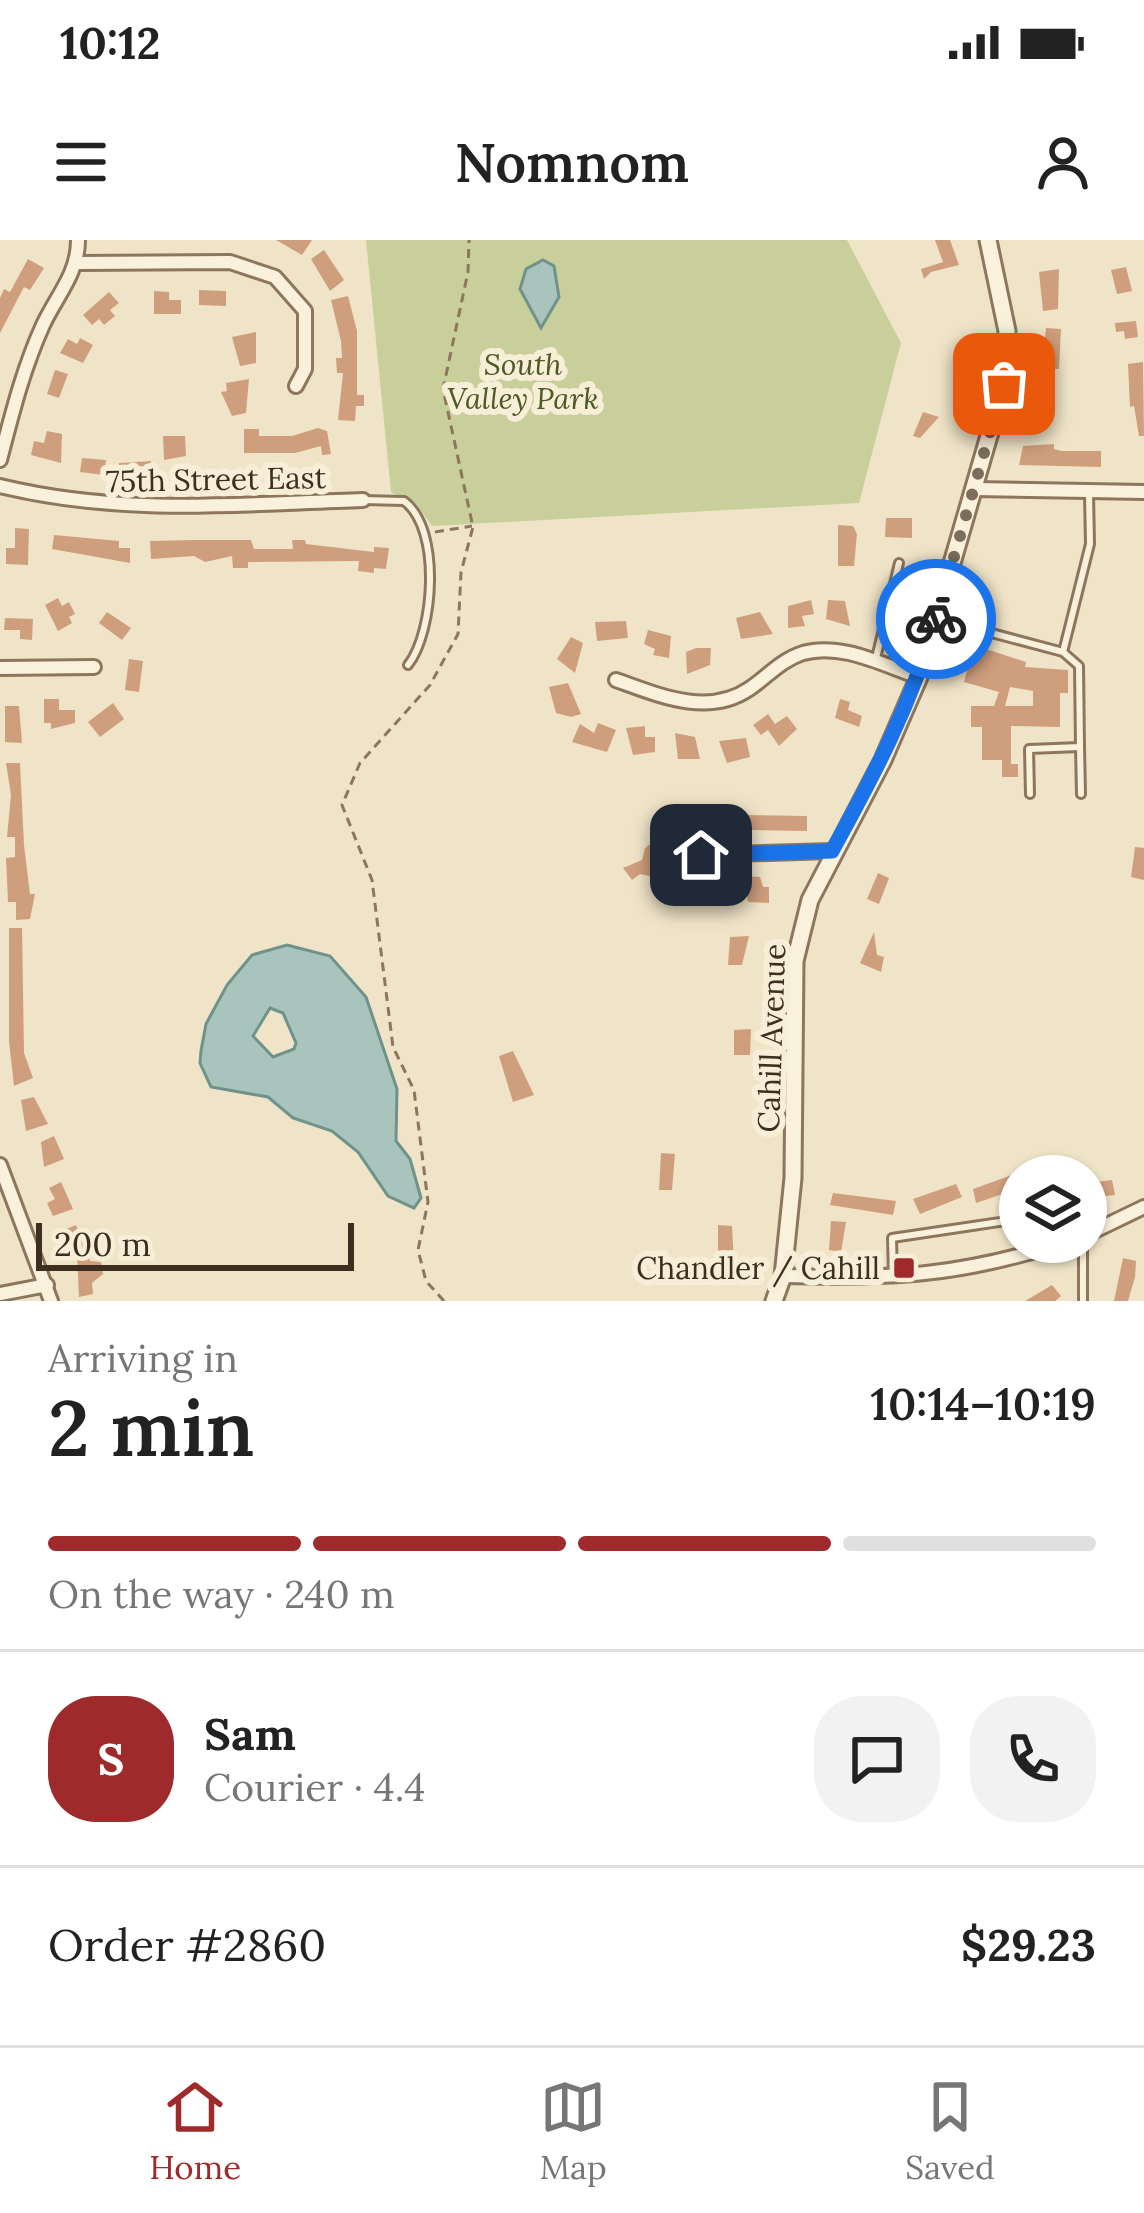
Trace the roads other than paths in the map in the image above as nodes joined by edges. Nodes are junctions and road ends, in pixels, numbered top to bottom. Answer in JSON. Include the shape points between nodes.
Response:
{"nodes":[{"id":1,"x":78,"y":240,"type":"edge"},
{"id":2,"x":988,"y":240,"type":"edge"},
{"id":3,"x":78,"y":263,"type":"junction"},
{"id":4,"x":296,"y":386,"type":"dead end"},
{"id":5,"x":0,"y":460,"type":"edge"},
{"id":6,"x":0,"y":486,"type":"edge"},
{"id":7,"x":974,"y":489,"type":"junction"},
{"id":8,"x":1089,"y":491,"type":"junction"},
{"id":9,"x":1144,"y":492,"type":"edge"},
{"id":10,"x":363,"y":500,"type":"joint"},
{"id":11,"x":899,"y":563,"type":"dead end"},
{"id":12,"x":936,"y":619,"type":"junction"},
{"id":13,"x":1063,"y":652,"type":"junction"},
{"id":14,"x":875,"y":662,"type":"junction"},
{"id":15,"x":408,"y":665,"type":"dead end"},
{"id":16,"x":94,"y":667,"type":"dead end"},
{"id":17,"x":0,"y":668,"type":"edge"},
{"id":18,"x":919,"y":677,"type":"junction"},
{"id":19,"x":616,"y":680,"type":"dead end"},
{"id":20,"x":1081,"y":747,"type":"junction"},
{"id":21,"x":1030,"y":794,"type":"dead end"},
{"id":22,"x":1081,"y":794,"type":"dead end"},
{"id":23,"x":832,"y":851,"type":"junction"},
{"id":24,"x":701,"y":855,"type":"dead end"},
{"id":25,"x":0,"y":1165,"type":"edge"},
{"id":26,"x":1144,"y":1207,"type":"edge"},
{"id":27,"x":999,"y":1222,"type":"edge"},
{"id":28,"x":1107,"y":1227,"type":"edge"},
{"id":29,"x":999,"y":1259,"type":"edge"},
{"id":30,"x":1084,"y":1263,"type":"edge"},
{"id":31,"x":783,"y":1276,"type":"junction"},
{"id":32,"x":893,"y":1278,"type":"junction"},
{"id":33,"x":47,"y":1285,"type":"junction"},
{"id":34,"x":0,"y":1294,"type":"edge"},
{"id":35,"x":51,"y":1301,"type":"edge"},
{"id":36,"x":774,"y":1301,"type":"edge"},
{"id":37,"x":1083,"y":1301,"type":"edge"}],
"edges":[{"from":1,"to":3,"type":"street"},
{"from":2,"to":7,"type":"street","name":"Cahill Avenue","via":[[1007,331],[1004,384]]},
{"from":3,"to":4,"type":"street","via":[[230,262],[275,277],[305,311],[305,369]]},
{"from":3,"to":5,"type":"street","via":[[44,323]]},
{"from":6,"to":10,"type":"street","name":"75th Street East","via":[[122,507]]},
{"from":7,"to":8,"type":"street"},
{"from":7,"to":12,"type":"street","name":"Cahill Avenue"},
{"from":8,"to":9,"type":"street"},
{"from":8,"to":13,"type":"lane","via":[[1090,544]]},
{"from":10,"to":15,"type":"lane","via":[[404,501],[427,534],[422,636]]},
{"from":11,"to":14,"type":"lane"},
{"from":12,"to":13,"type":"lane"},
{"from":12,"to":18,"type":"street","name":"Cahill Avenue"},
{"from":13,"to":20,"type":"lane","via":[[1079,666]]},
{"from":14,"to":18,"type":"street"},
{"from":14,"to":19,"type":"street","via":[[843,651],[804,652],[745,692],[700,704]]},
{"from":16,"to":17,"type":"street"},
{"from":18,"to":23,"type":"street","name":"Cahill Avenue"},
{"from":20,"to":21,"type":"lane","via":[[1029,749]]},
{"from":20,"to":22,"type":"lane"},
{"from":23,"to":24,"type":"street"},
{"from":23,"to":31,"type":"street","name":"Cahill Avenue","via":[[795,961],[793,1178]]},
{"from":25,"to":33,"type":"street"},
{"from":26,"to":28,"type":"street"},
{"from":27,"to":32,"type":"lane","via":[[892,1238]]},
{"from":29,"to":32,"type":"street","via":[[960,1273]]},
{"from":30,"to":37,"type":"lane"},
{"from":31,"to":32,"type":"street"},
{"from":31,"to":36,"type":"street","name":"Cahill Avenue"},
{"from":33,"to":34,"type":"street"},
{"from":33,"to":35,"type":"street"}]}
